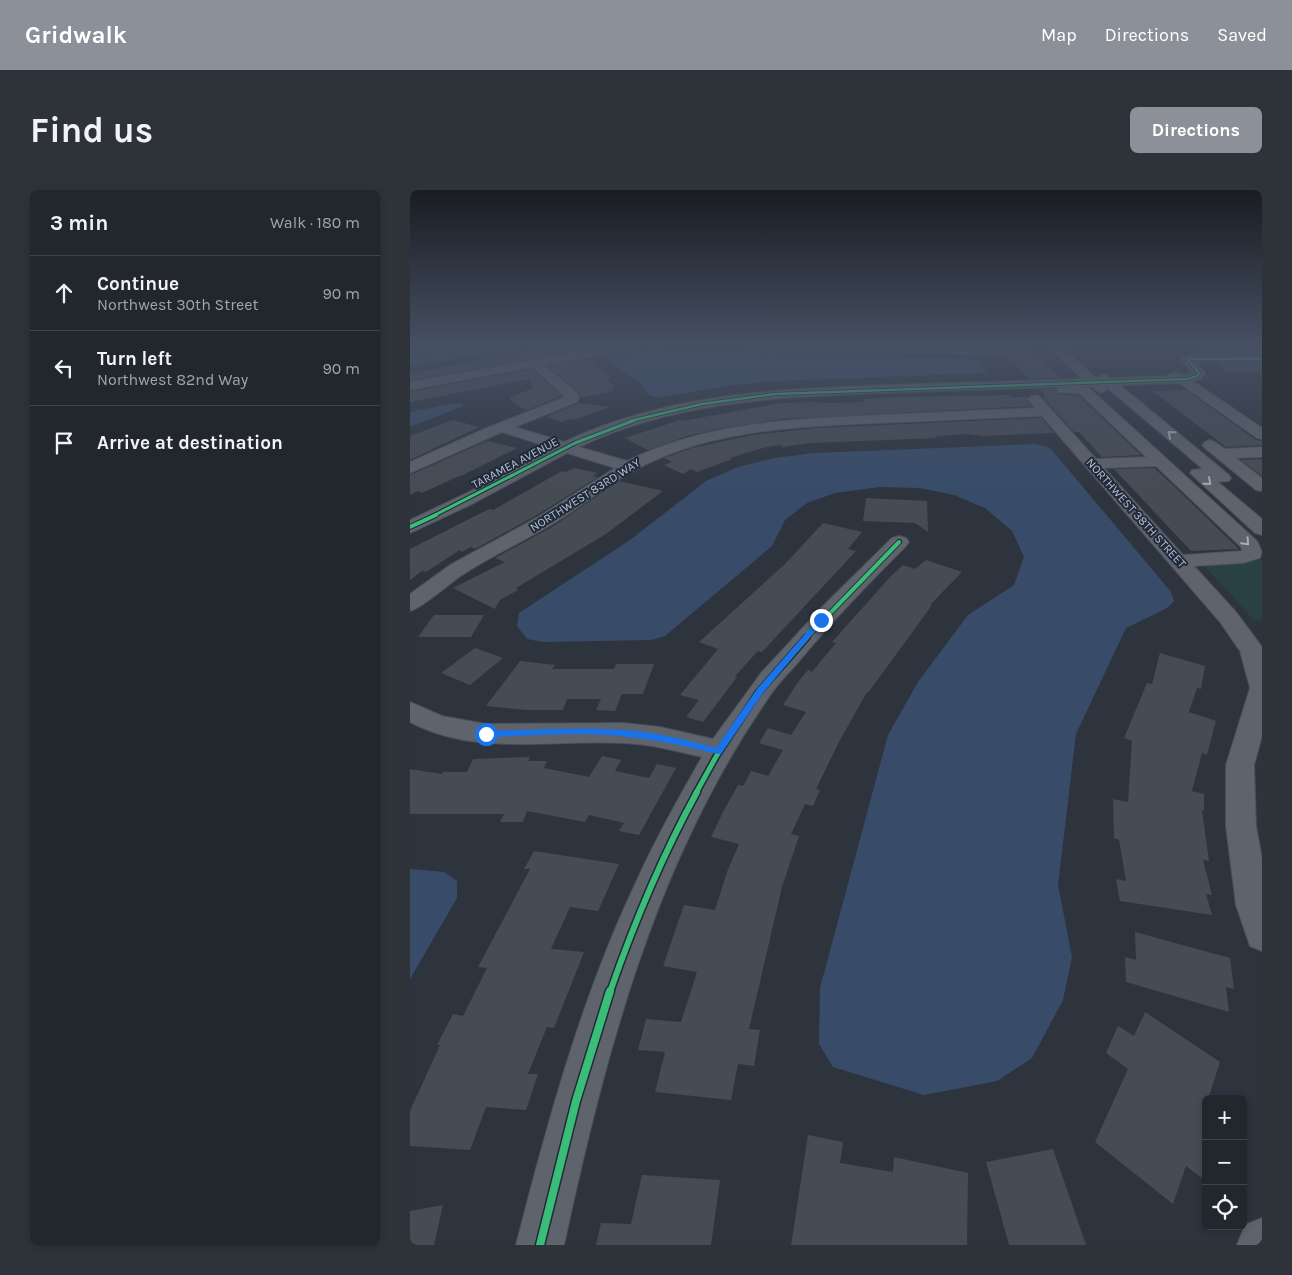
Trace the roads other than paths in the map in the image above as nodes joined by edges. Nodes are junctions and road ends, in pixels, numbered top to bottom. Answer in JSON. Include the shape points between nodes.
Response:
{"nodes":[{"id":1,"x":571,"y":395,"type":"edge"},
{"id":2,"x":759,"y":395,"type":"edge"},
{"id":3,"x":1031,"y":395,"type":"edge"},
{"id":4,"x":1089,"y":395,"type":"edge"},
{"id":5,"x":1116,"y":395,"type":"edge"},
{"id":6,"x":1118,"y":395,"type":"edge"},
{"id":7,"x":1203,"y":395,"type":"edge"},
{"id":8,"x":1046,"y":412,"type":"junction"},
{"id":9,"x":508,"y":424,"type":"junction"},
{"id":10,"x":1262,"y":435,"type":"edge"},
{"id":11,"x":1198,"y":436,"type":"dead end"},
{"id":12,"x":568,"y":443,"type":"junction"},
{"id":13,"x":1262,"y":452,"type":"edge"},
{"id":14,"x":1221,"y":454,"type":"junction"},
{"id":15,"x":1159,"y":461,"type":"junction"},
{"id":16,"x":634,"y":464,"type":"junction"},
{"id":17,"x":1092,"y":464,"type":"junction"},
{"id":18,"x":410,"y":468,"type":"edge"},
{"id":19,"x":1262,"y":486,"type":"edge"},
{"id":20,"x":1262,"y":511,"type":"edge"},
{"id":21,"x":410,"y":519,"type":"edge"},
{"id":22,"x":410,"y":527,"type":"edge"},
{"id":23,"x":1262,"y":529,"type":"edge"},
{"id":24,"x":898,"y":542,"type":"dead end"},
{"id":25,"x":1179,"y":561,"type":"junction"},
{"id":26,"x":410,"y":605,"type":"edge"},
{"id":27,"x":1262,"y":689,"type":"edge"},
{"id":28,"x":410,"y":711,"type":"edge"},
{"id":29,"x":718,"y":751,"type":"junction"},
{"id":30,"x":1262,"y":934,"type":"edge"},
{"id":31,"x":540,"y":1245,"type":"edge"}],
"edges":[{"from":1,"to":9,"type":"street","via":[[572,399]]},
{"from":2,"to":12,"type":"street","name":"TARAMEA AVENUE","via":[[670,410]]},
{"from":3,"to":8,"type":"street","name":"NORTHWEST 38TH STREET"},
{"from":4,"to":15,"type":"street","name":"NORTHWEST 38TH STREET"},
{"from":5,"to":23,"type":"street","one_way":true},
{"from":20,"to":6,"type":"street","one_way":true},
{"from":7,"to":10,"type":"street"},
{"from":8,"to":16,"type":"street","name":"NORTHWEST 83RD WAY","via":[[787,422],[707,436]]},
{"from":8,"to":17,"type":"street","name":"NORTHWEST 38TH STREET"},
{"from":9,"to":12,"type":"street"},
{"from":9,"to":18,"type":"street"},
{"from":11,"to":14,"type":"street"},
{"from":12,"to":16,"type":"street"},
{"from":12,"to":21,"type":"street","name":"TARAMEA AVENUE"},
{"from":12,"to":22,"type":"street","name":"TARAMEA AVENUE","via":[[482,492]]},
{"from":13,"to":14,"type":"street"},
{"from":14,"to":19,"type":"street"},
{"from":15,"to":17,"type":"street"},
{"from":15,"to":25,"type":"street","one_way":true,"via":[[1253,551],[1253,554],[1243,557]]},
{"from":16,"to":26,"type":"street","name":"NORTHWEST 83RD WAY","via":[[543,522],[444,577]]},
{"from":17,"to":25,"type":"street","name":"NORTHWEST 38TH STREET"},
{"from":24,"to":29,"type":"street","via":[[821,620],[760,691]]},
{"from":25,"to":27,"type":"street","name":"NORTHWEST 38TH STREET","via":[[1246,640],[1252,650]]},
{"from":27,"to":30,"type":"street","via":[[1240,765],[1241,826],[1253,904]]},
{"from":28,"to":29,"type":"street","via":[[436,726],[486,734],[626,733],[670,739]]},
{"from":29,"to":31,"type":"street","via":[[677,829],[617,971],[578,1088]]}]}
